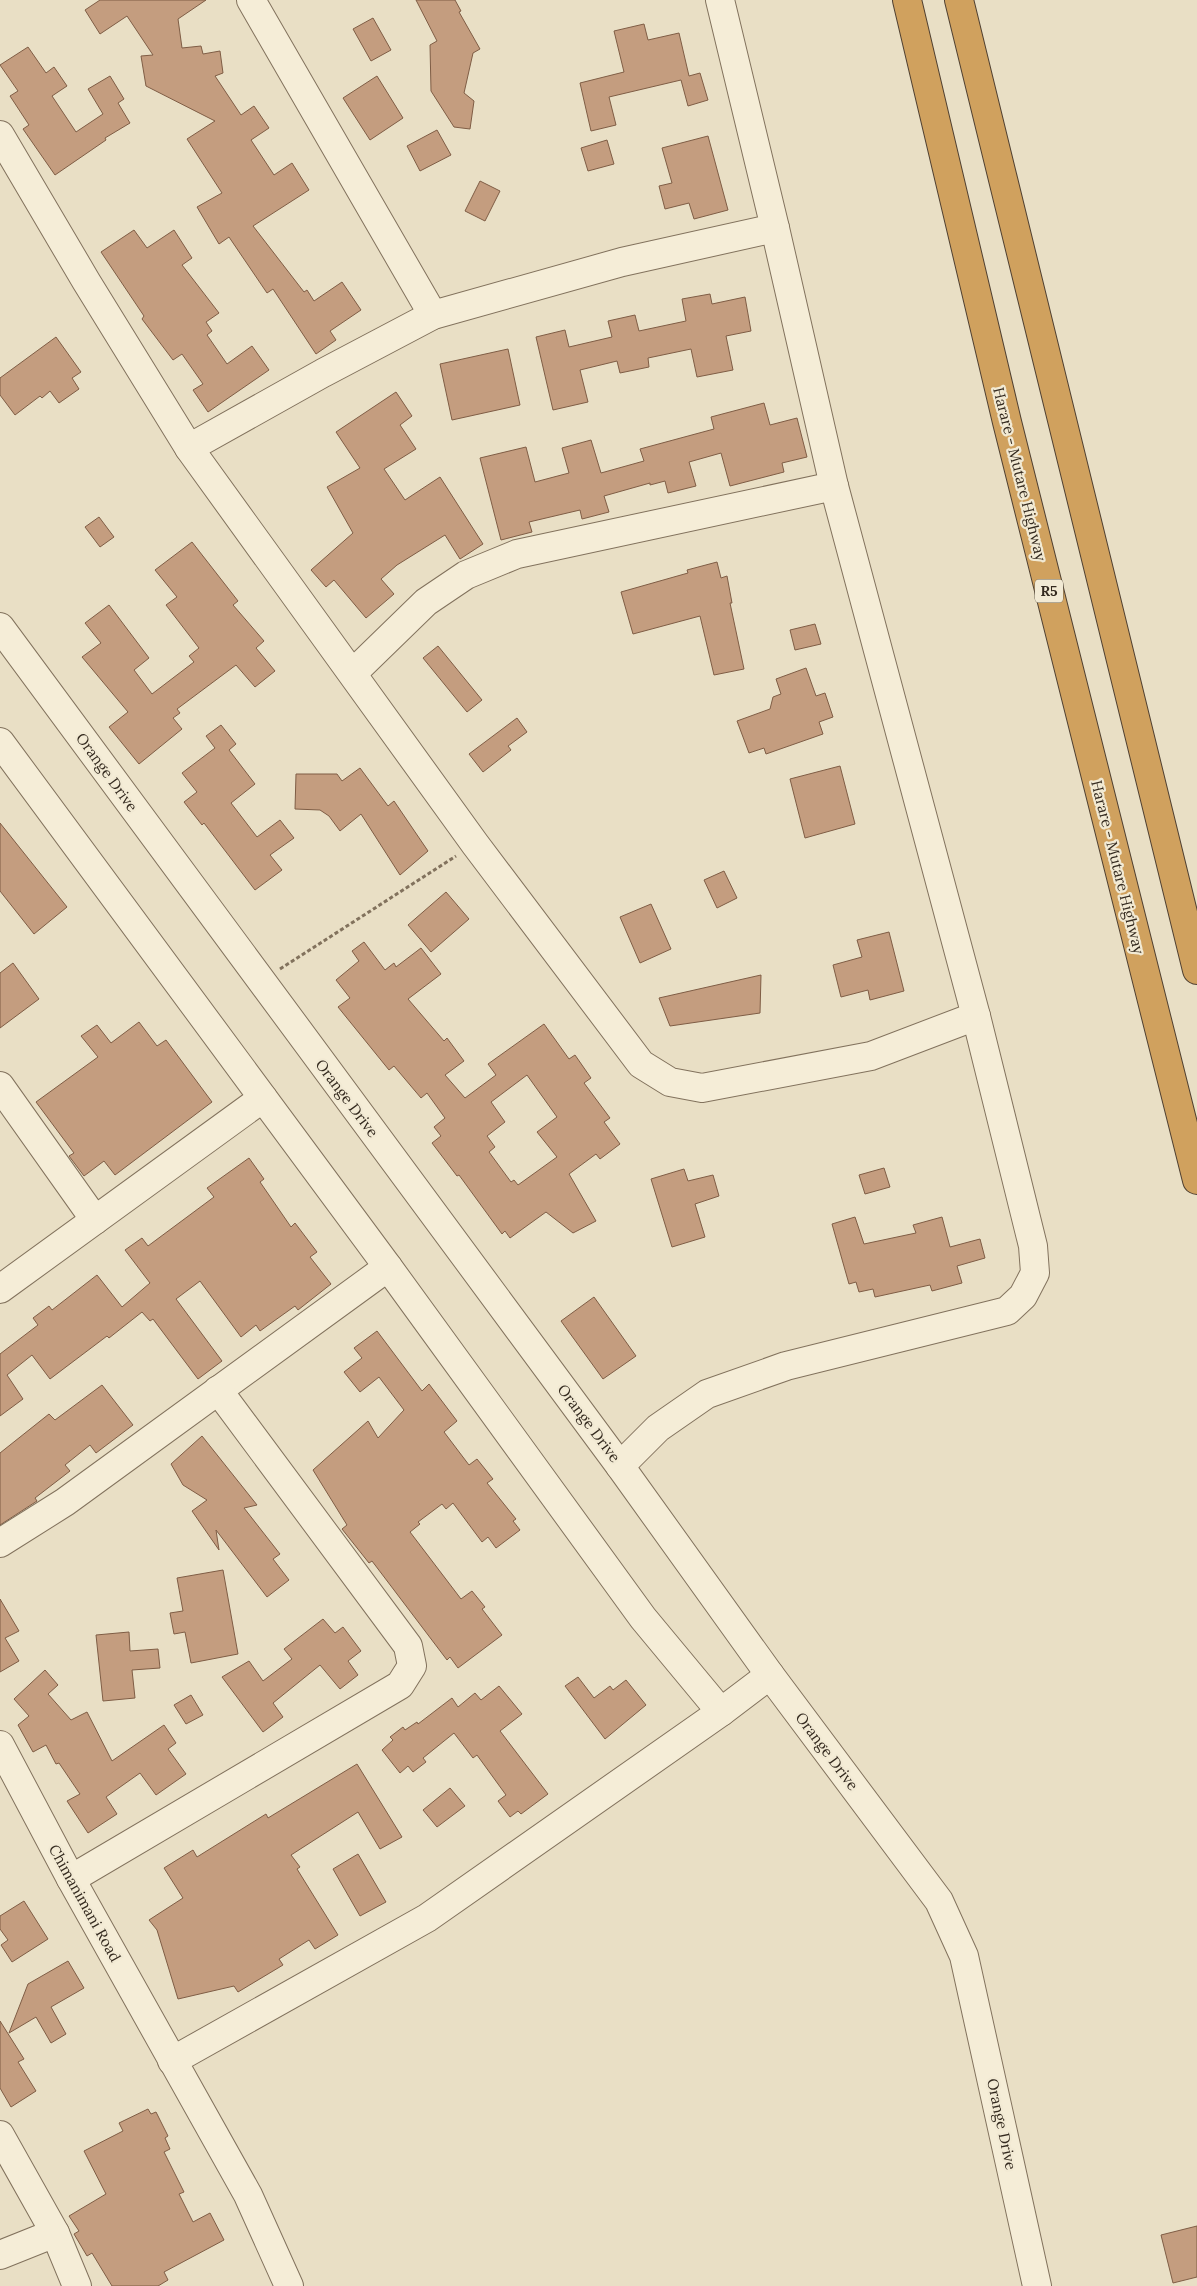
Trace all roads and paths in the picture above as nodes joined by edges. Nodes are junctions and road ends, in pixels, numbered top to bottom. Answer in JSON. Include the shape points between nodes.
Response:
{"nodes":[{"id":1,"x":251,"y":0,"type":"edge"},
{"id":2,"x":720,"y":0,"type":"edge"},
{"id":3,"x":907,"y":0,"type":"edge"},
{"id":4,"x":959,"y":0,"type":"edge"},
{"id":5,"x":0,"y":135,"type":"edge"},
{"id":6,"x":775,"y":228,"type":"junction"},
{"id":7,"x":433,"y":316,"type":"junction"},
{"id":8,"x":189,"y":448,"type":"junction"},
{"id":9,"x":834,"y":486,"type":"junction"},
{"id":10,"x":0,"y":626,"type":"edge"},
{"id":11,"x":353,"y":673,"type":"junction"},
{"id":12,"x":2,"y":748,"type":"edge"},
{"id":13,"x":475,"y":844,"type":"junction"},
{"id":14,"x":1197,"y":970,"type":"edge"},
{"id":15,"x":261,"y":982,"type":"junction"},
{"id":16,"x":976,"y":1016,"type":"junction"},
{"id":17,"x":0,"y":1086,"type":"edge"},
{"id":18,"x":263,"y":1098,"type":"junction"},
{"id":19,"x":1197,"y":1180,"type":"edge"},
{"id":20,"x":95,"y":1220,"type":"junction"},
{"id":21,"x":388,"y":1267,"type":"junction"},
{"id":22,"x":0,"y":1289,"type":"edge"},
{"id":23,"x":218,"y":1390,"type":"junction"},
{"id":24,"x":620,"y":1466,"type":"junction"},
{"id":25,"x":0,"y":1543,"type":"edge"},
{"id":26,"x":770,"y":1674,"type":"junction"},
{"id":27,"x":720,"y":1712,"type":"junction"},
{"id":28,"x":0,"y":1745,"type":"edge"},
{"id":29,"x":71,"y":1879,"type":"junction"},
{"id":30,"x":172,"y":2061,"type":"junction"},
{"id":31,"x":0,"y":2135,"type":"edge"},
{"id":32,"x":55,"y":2233,"type":"junction"},
{"id":33,"x":0,"y":2254,"type":"edge"},
{"id":34,"x":77,"y":2286,"type":"edge"},
{"id":35,"x":289,"y":2286,"type":"edge"},
{"id":36,"x":1037,"y":2286,"type":"edge"}],
"edges":[{"from":1,"to":7,"type":"street"},
{"from":2,"to":6,"type":"street"},
{"from":3,"to":19,"type":"highway","name":"Harare - Mutare Highway","number":"R5","via":[[1007,422]]},
{"from":4,"to":14,"type":"highway"},
{"from":5,"to":8,"type":"street"},
{"from":6,"to":7,"type":"street","via":[[622,262]]},
{"from":6,"to":9,"type":"street"},
{"from":7,"to":8,"type":"street"},
{"from":8,"to":11,"type":"street"},
{"from":9,"to":11,"type":"street","via":[[517,554],[466,575],[426,602]]},
{"from":9,"to":16,"type":"street"},
{"from":10,"to":15,"type":"street","name":"Orange Drive"},
{"from":11,"to":13,"type":"street"},
{"from":12,"to":18,"type":"street"},
{"from":13,"to":15,"type":"path"},
{"from":13,"to":16,"type":"street","via":[[641,1064],[670,1082],[702,1088],[872,1056]]},
{"from":15,"to":24,"type":"street","name":"Orange Drive"},
{"from":16,"to":24,"type":"street","via":[[1033,1246],[1035,1273],[1023,1296],[1007,1311],[786,1366],[708,1394],[658,1428]]},
{"from":17,"to":20,"type":"street"},
{"from":18,"to":20,"type":"street"},
{"from":18,"to":21,"type":"street"},
{"from":20,"to":22,"type":"street"},
{"from":21,"to":23,"type":"street"},
{"from":21,"to":27,"type":"street","via":[[644,1618]]},
{"from":23,"to":25,"type":"street","via":[[65,1502]]},
{"from":23,"to":29,"type":"street","via":[[408,1646],[412,1666],[400,1685]]},
{"from":24,"to":26,"type":"street","name":"Orange Drive"},
{"from":26,"to":27,"type":"street"},
{"from":26,"to":36,"type":"street","name":"Orange Drive","via":[[939,1901],[964,1956]]},
{"from":27,"to":30,"type":"street","via":[[427,1918]]},
{"from":28,"to":29,"type":"street","name":"Chimanimani Road"},
{"from":29,"to":30,"type":"street","name":"Chimanimani Road"},
{"from":30,"to":35,"type":"street","name":"Chimanimani Road","via":[[248,2195]]},
{"from":31,"to":32,"type":"street"},
{"from":32,"to":33,"type":"street"},
{"from":32,"to":34,"type":"street"}]}
